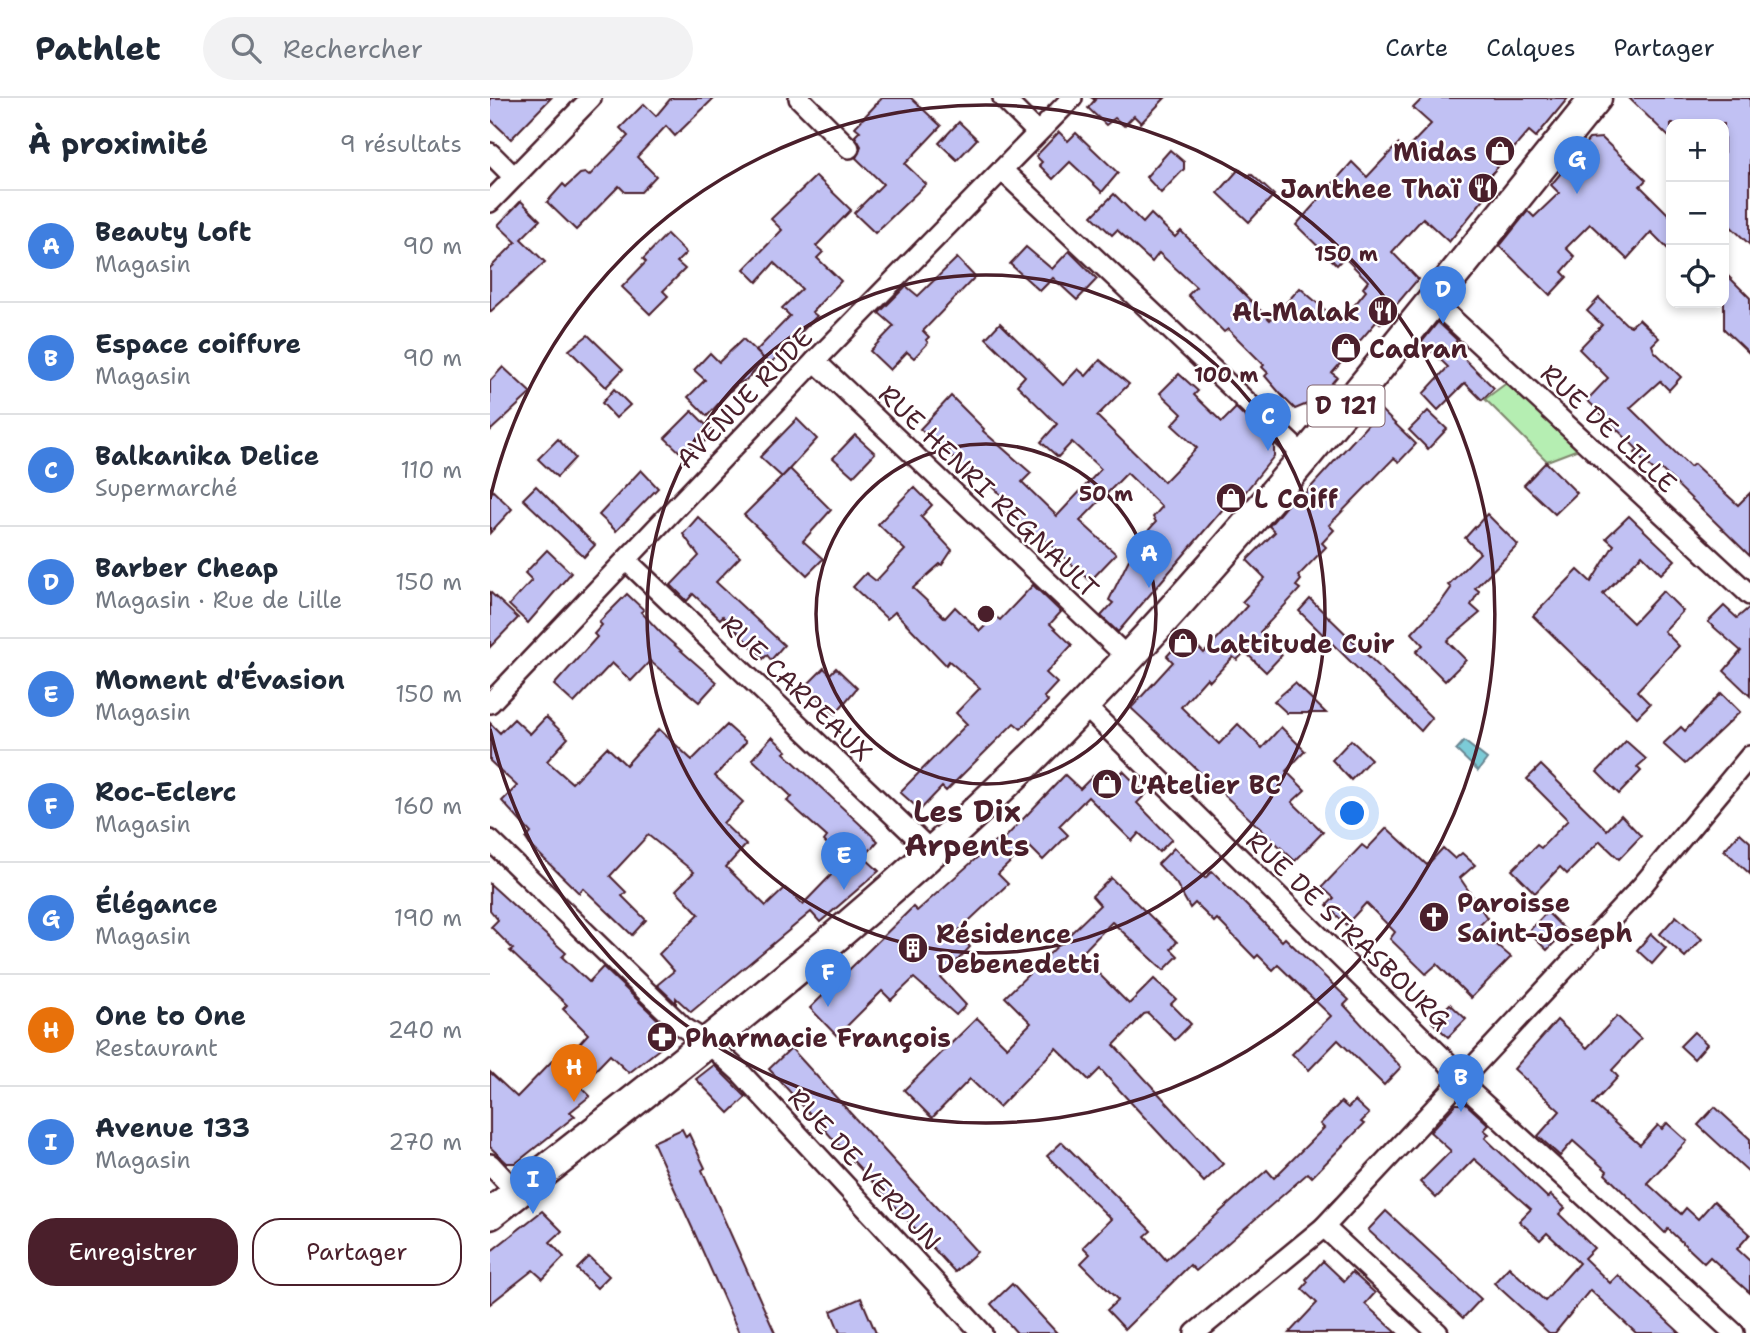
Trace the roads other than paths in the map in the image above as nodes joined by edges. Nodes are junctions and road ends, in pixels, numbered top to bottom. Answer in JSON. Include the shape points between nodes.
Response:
{"nodes":[{"id":1,"x":591,"y":98,"type":"edge"},
{"id":2,"x":799,"y":98,"type":"edge"},
{"id":3,"x":1003,"y":98,"type":"edge"},
{"id":4,"x":1072,"y":98,"type":"edge"},
{"id":5,"x":1597,"y":98,"type":"edge"},
{"id":6,"x":1037,"y":132,"type":"junction"},
{"id":7,"x":849,"y":148,"type":"dead end"},
{"id":8,"x":490,"y":153,"type":"edge"},
{"id":9,"x":1002,"y":170,"type":"junction"},
{"id":10,"x":514,"y":177,"type":"junction"},
{"id":11,"x":490,"y":202,"type":"edge"},
{"id":12,"x":1432,"y":300,"type":"junction"},
{"id":13,"x":815,"y":361,"type":"junction"},
{"id":14,"x":1305,"y":457,"type":"junction"},
{"id":15,"x":626,"y":560,"type":"junction"},
{"id":16,"x":1750,"y":595,"type":"edge"},
{"id":17,"x":1128,"y":658,"type":"junction"},
{"id":18,"x":490,"y":703,"type":"edge"},
{"id":19,"x":1084,"y":705,"type":"junction"},
{"id":20,"x":1749,"y":760,"type":"edge"},
{"id":21,"x":490,"y":840,"type":"edge"},
{"id":22,"x":933,"y":853,"type":"junction"},
{"id":23,"x":708,"y":1043,"type":"junction"},
{"id":24,"x":1460,"y":1078,"type":"junction"},
{"id":25,"x":490,"y":1164,"type":"edge"},
{"id":26,"x":517,"y":1193,"type":"junction"},
{"id":27,"x":490,"y":1214,"type":"edge"},
{"id":28,"x":1324,"y":1227,"type":"junction"},
{"id":29,"x":982,"y":1333,"type":"edge"},
{"id":30,"x":1195,"y":1333,"type":"edge"},
{"id":31,"x":1438,"y":1333,"type":"edge"},
{"id":32,"x":1734,"y":1333,"type":"edge"}],
"edges":[{"from":1,"to":10,"type":"street"},
{"from":2,"to":7,"type":"street"},
{"from":3,"to":6,"type":"street"},
{"from":4,"to":6,"type":"street","name":"AVENUE RUDE"},
{"from":5,"to":12,"type":"main road","number":"D 121"},
{"from":6,"to":9,"type":"street","name":"AVENUE RUDE"},
{"from":8,"to":10,"type":"street"},
{"from":9,"to":13,"type":"street","name":"AVENUE RUDE"},
{"from":9,"to":14,"type":"street"},
{"from":10,"to":11,"type":"street"},
{"from":12,"to":14,"type":"main road","number":"D 121"},
{"from":12,"to":16,"type":"street","name":"RUE DE LILLE"},
{"from":13,"to":15,"type":"street","name":"AVENUE RUDE"},
{"from":13,"to":17,"type":"street","name":"RUE HENRI REGNAULT"},
{"from":14,"to":17,"type":"main road","number":"D 121"},
{"from":15,"to":18,"type":"street","name":"AVENUE RUDE"},
{"from":15,"to":22,"type":"street","name":"RUE CARPEAUX"},
{"from":17,"to":19,"type":"main road","number":"D 121"},
{"from":19,"to":22,"type":"main road","number":"D 121"},
{"from":19,"to":24,"type":"street","name":"RUE DE STRASBOURG"},
{"from":20,"to":24,"type":"street","via":[[1641,887]]},
{"from":21,"to":23,"type":"street","name":"RUE DE VERDUN","via":[[683,1027]]},
{"from":22,"to":23,"type":"main road","number":"D 121"},
{"from":23,"to":26,"type":"main road","number":"D 121"},
{"from":23,"to":29,"type":"street","name":"RUE DE VERDUN"},
{"from":24,"to":28,"type":"street"},
{"from":24,"to":32,"type":"street","name":"RUE DE STRASBOURG"},
{"from":25,"to":26,"type":"street"},
{"from":26,"to":27,"type":"main road","number":"D 121"},
{"from":28,"to":30,"type":"street"},
{"from":28,"to":31,"type":"street"}]}
